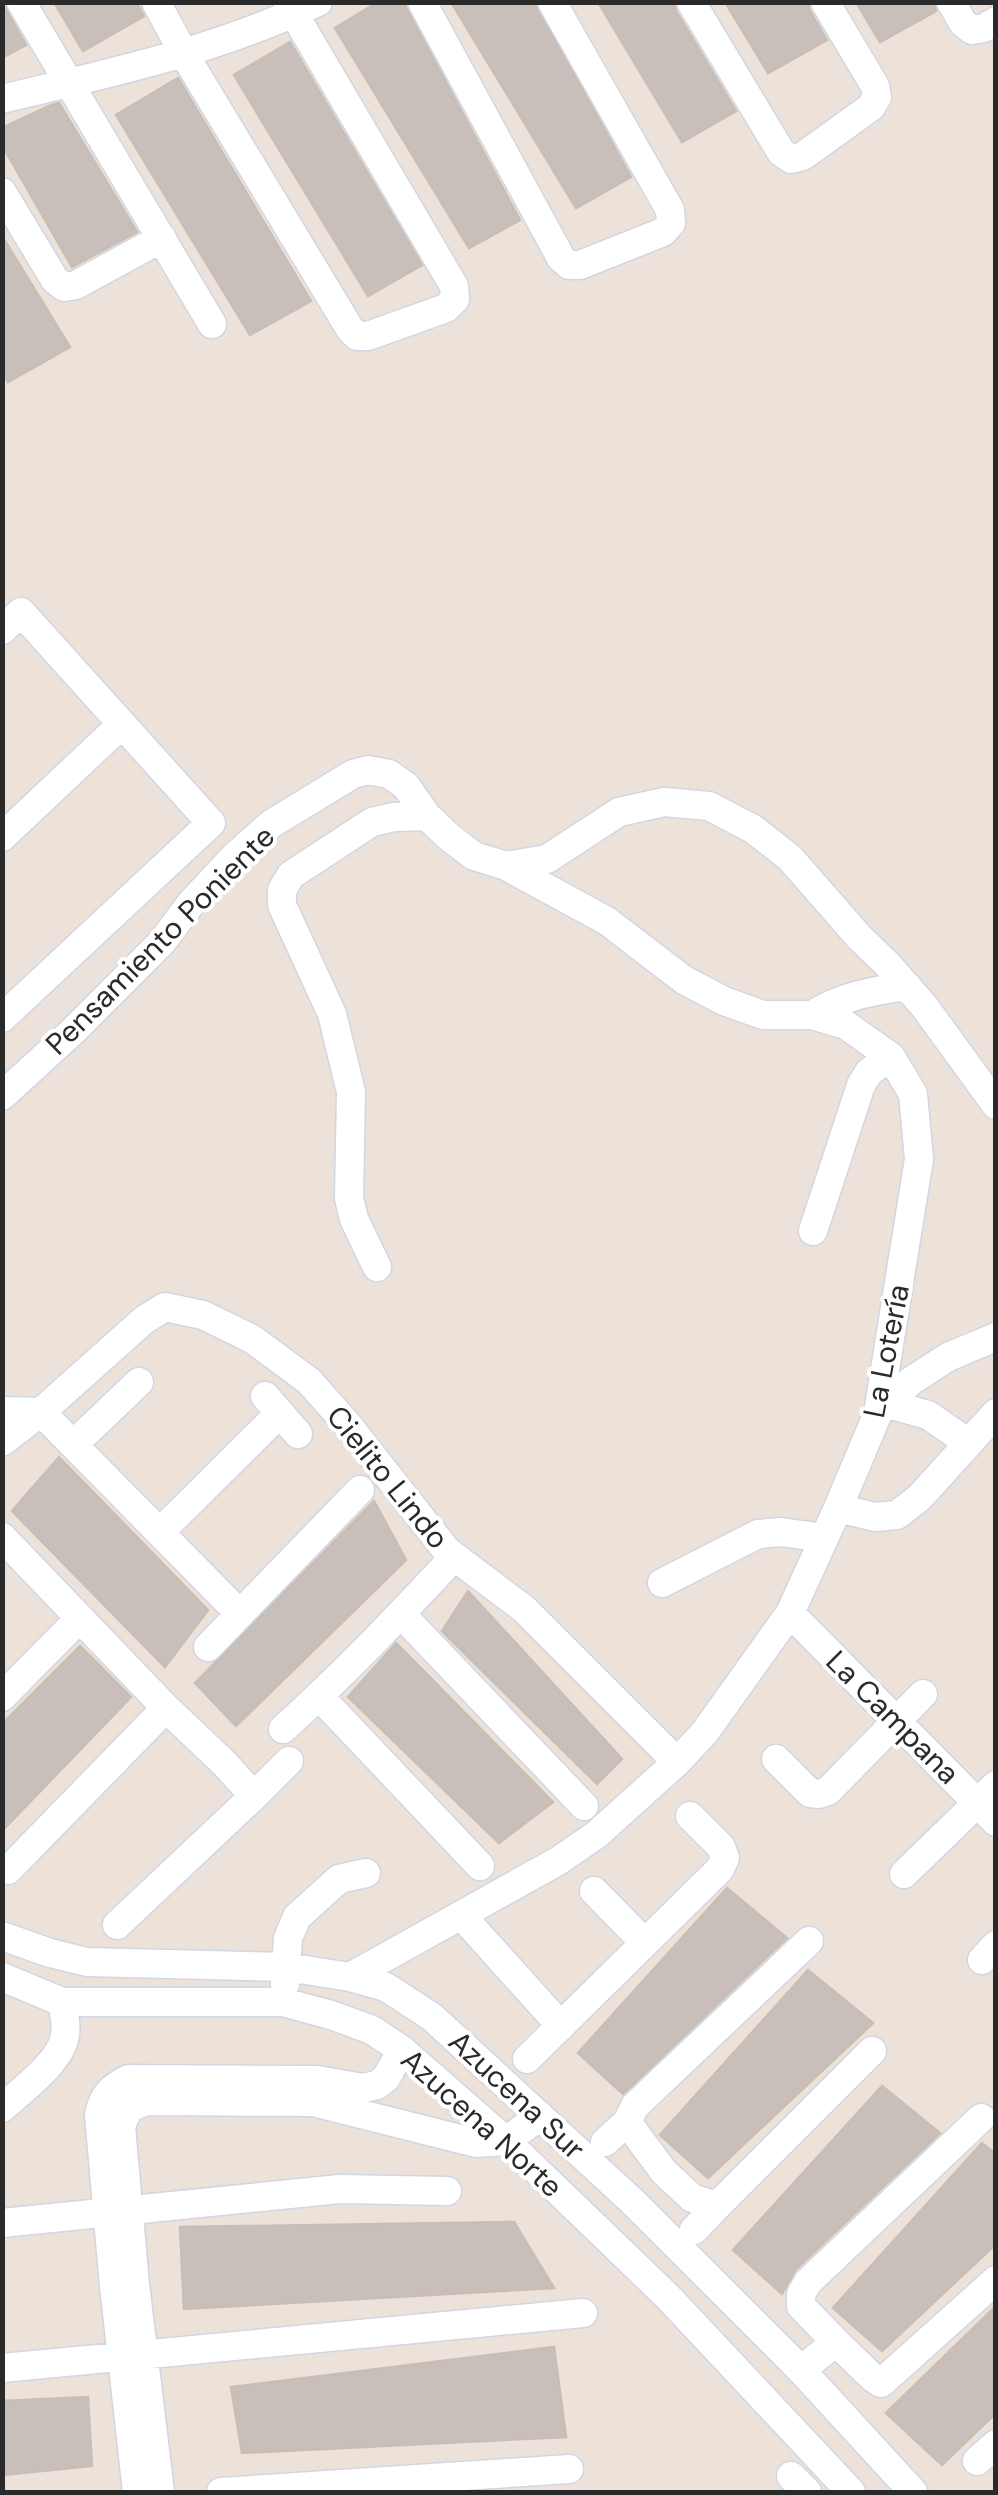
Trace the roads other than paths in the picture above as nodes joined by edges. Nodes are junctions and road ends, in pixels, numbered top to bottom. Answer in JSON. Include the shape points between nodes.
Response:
{"nodes":[{"id":1,"x":21,"y":2,"type":"edge"},
{"id":2,"x":156,"y":2,"type":"edge"},
{"id":3,"x":422,"y":2,"type":"edge"},
{"id":4,"x":552,"y":2,"type":"edge"},
{"id":5,"x":690,"y":2,"type":"edge"},
{"id":6,"x":825,"y":2,"type":"edge"},
{"id":7,"x":952,"y":2,"type":"edge"},
{"id":8,"x":299,"y":6,"type":"edge"},
{"id":9,"x":996,"y":20,"type":"edge"},
{"id":10,"x":184,"y":54,"type":"junction"},
{"id":11,"x":67,"y":83,"type":"junction"},
{"id":12,"x":2,"y":98,"type":"edge"},
{"id":13,"x":2,"y":192,"type":"edge"},
{"id":14,"x":162,"y":238,"type":"junction"},
{"id":15,"x":212,"y":324,"type":"dead end"},
{"id":16,"x":2,"y":630,"type":"edge"},
{"id":17,"x":122,"y":724,"type":"junction"},
{"id":18,"x":427,"y":816,"type":"junction"},
{"id":19,"x":2,"y":838,"type":"edge"},
{"id":20,"x":506,"y":866,"type":"junction"},
{"id":21,"x":908,"y":986,"type":"junction"},
{"id":22,"x":812,"y":1015,"type":"junction"},
{"id":23,"x":2,"y":1018,"type":"edge"},
{"id":24,"x":891,"y":1056,"type":"junction"},
{"id":25,"x":2,"y":1096,"type":"edge"},
{"id":26,"x":996,"y":1105,"type":"edge"},
{"id":27,"x":813,"y":1231,"type":"dead end"},
{"id":28,"x":377,"y":1267,"type":"dead end"},
{"id":29,"x":989,"y":1345,"type":"edge"},
{"id":30,"x":139,"y":1382,"type":"dead end"},
{"id":31,"x":883,"y":1408,"type":"junction"},
{"id":32,"x":2,"y":1411,"type":"edge"},
{"id":33,"x":42,"y":1412,"type":"junction"},
{"id":34,"x":996,"y":1413,"type":"edge"},
{"id":35,"x":281,"y":1415,"type":"dead end"},
{"id":36,"x":2,"y":1442,"type":"edge"},
{"id":37,"x":967,"y":1442,"type":"junction"},
{"id":38,"x":74,"y":1444,"type":"junction"},
{"id":39,"x":360,"y":1490,"type":"dead end"},
{"id":40,"x":838,"y":1508,"type":"junction"},
{"id":41,"x":160,"y":1532,"type":"junction"},
{"id":42,"x":2,"y":1538,"type":"edge"},
{"id":43,"x":824,"y":1538,"type":"junction"},
{"id":44,"x":454,"y":1557,"type":"junction"},
{"id":45,"x":662,"y":1583,"type":"dead end"},
{"id":46,"x":790,"y":1613,"type":"junction"},
{"id":47,"x":240,"y":1614,"type":"junction"},
{"id":48,"x":401,"y":1614,"type":"junction"},
{"id":49,"x":80,"y":1618,"type":"junction"},
{"id":50,"x":208,"y":1647,"type":"dead end"},
{"id":51,"x":924,"y":1694,"type":"dead end"},
{"id":52,"x":319,"y":1696,"type":"junction"},
{"id":53,"x":2,"y":1697,"type":"edge"},
{"id":54,"x":166,"y":1708,"type":"junction"},
{"id":55,"x":899,"y":1722,"type":"junction"},
{"id":56,"x":282,"y":1729,"type":"dead end"},
{"id":57,"x":776,"y":1758,"type":"dead end"},
{"id":58,"x":289,"y":1761,"type":"dead end"},
{"id":59,"x":677,"y":1762,"type":"junction"},
{"id":60,"x":254,"y":1796,"type":"junction"},
{"id":61,"x":989,"y":1803,"type":"edge"},
{"id":62,"x":584,"y":1806,"type":"dead end"},
{"id":63,"x":690,"y":1816,"type":"dead end"},
{"id":64,"x":480,"y":1866,"type":"dead end"},
{"id":65,"x":8,"y":1870,"type":"dead end"},
{"id":66,"x":366,"y":1872,"type":"dead end"},
{"id":67,"x":904,"y":1874,"type":"dead end"},
{"id":68,"x":594,"y":1890,"type":"dead end"},
{"id":69,"x":460,"y":1916,"type":"junction"},
{"id":70,"x":117,"y":1925,"type":"dead end"},
{"id":71,"x":2,"y":1936,"type":"edge"},
{"id":72,"x":809,"y":1941,"type":"dead end"},
{"id":73,"x":645,"y":1943,"type":"junction"},
{"id":74,"x":287,"y":1967,"type":"junction"},
{"id":75,"x":2,"y":1977,"type":"edge"},
{"id":76,"x":350,"y":1977,"type":"junction"},
{"id":77,"x":62,"y":2002,"type":"junction"},
{"id":78,"x":283,"y":2002,"type":"junction"},
{"id":79,"x":561,"y":2026,"type":"junction"},
{"id":80,"x":402,"y":2050,"type":"junction"},
{"id":81,"x":872,"y":2050,"type":"dead end"},
{"id":82,"x":526,"y":2059,"type":"dead end"},
{"id":83,"x":2,"y":2108,"type":"edge"},
{"id":84,"x":540,"y":2116,"type":"junction"},
{"id":85,"x":981,"y":2118,"type":"dead end"},
{"id":86,"x":626,"y":2122,"type":"junction"},
{"id":87,"x":506,"y":2140,"type":"junction"},
{"id":88,"x":605,"y":2142,"type":"dead end"},
{"id":89,"x":664,"y":2172,"type":"junction"},
{"id":90,"x":447,"y":2192,"type":"dead end"},
{"id":91,"x":633,"y":2202,"type":"junction"},
{"id":92,"x":716,"y":2206,"type":"junction"},
{"id":93,"x":117,"y":2212,"type":"junction"},
{"id":94,"x":2,"y":2223,"type":"edge"},
{"id":95,"x":694,"y":2230,"type":"dead end"},
{"id":96,"x":996,"y":2280,"type":"edge"},
{"id":97,"x":584,"y":2314,"type":"dead end"},
{"id":98,"x":836,"y":2342,"type":"junction"},
{"id":99,"x":132,"y":2356,"type":"junction"},
{"id":100,"x":2,"y":2368,"type":"edge"},
{"id":101,"x":801,"y":2370,"type":"junction"},
{"id":102,"x":570,"y":2469,"type":"dead end"},
{"id":103,"x":138,"y":2492,"type":"edge"},
{"id":104,"x":160,"y":2492,"type":"edge"},
{"id":105,"x":221,"y":2492,"type":"edge"},
{"id":106,"x":851,"y":2492,"type":"edge"},
{"id":107,"x":913,"y":2492,"type":"edge"}],
"edges":[{"from":1,"to":11,"type":"street"},
{"from":2,"to":10,"type":"street"},
{"from":3,"to":4,"type":"street","via":[[562,258],[580,265],[662,232],[671,222],[670,210]]},
{"from":5,"to":6,"type":"street","via":[[790,159],[877,97]]},
{"from":7,"to":9,"type":"street","via":[[972,30]]},
{"from":8,"to":10,"type":"street"},
{"from":8,"to":10,"type":"street","via":[[454,286],[456,299],[446,308],[368,336],[350,329]]},
{"from":10,"to":11,"type":"street"},
{"from":11,"to":12,"type":"street"},
{"from":11,"to":14,"type":"street"},
{"from":13,"to":14,"type":"street","via":[[64,287]]},
{"from":14,"to":15,"type":"street"},
{"from":16,"to":17,"type":"street","via":[[21,612]]},
{"from":17,"to":19,"type":"street"},
{"from":17,"to":23,"type":"street","via":[[211,823]]},
{"from":18,"to":20,"type":"street","name":"Pensamiento Poniente","via":[[474,856]]},
{"from":18,"to":25,"type":"street","name":"Pensamiento Poniente","via":[[406,786],[368,770],[271,824],[74,1031]]},
{"from":18,"to":28,"type":"street","via":[[372,822],[291,875],[282,890],[282,905],[332,1014],[350,1092],[348,1198]]},
{"from":20,"to":21,"type":"street","via":[[547,859],[619,812],[664,802],[709,806],[790,858]]},
{"from":20,"to":22,"type":"street","name":"La Lotería","via":[[606,921],[724,1002],[764,1015]]},
{"from":21,"to":22,"type":"street","via":[[861,992]]},
{"from":21,"to":26,"type":"street"},
{"from":22,"to":24,"type":"street","name":"La Lotería","via":[[846,1025]]},
{"from":24,"to":27,"type":"street","via":[[860,1085]]},
{"from":24,"to":31,"type":"street","name":"La Lotería","via":[[913,1094],[920,1159]]},
{"from":29,"to":31,"type":"street","via":[[948,1358]]},
{"from":30,"to":38,"type":"street"},
{"from":31,"to":37,"type":"street","via":[[928,1415]]},
{"from":31,"to":40,"type":"street","name":"La Lotería"},
{"from":32,"to":33,"type":"street"},
{"from":33,"to":36,"type":"street"},
{"from":33,"to":38,"type":"street"},
{"from":33,"to":44,"type":"street","name":"Cielito Lindo","via":[[165,1307],[202,1315],[252,1339],[309,1381]]},
{"from":34,"to":37,"type":"street"},
{"from":35,"to":41,"type":"street"},
{"from":37,"to":40,"type":"street","via":[[898,1515]]},
{"from":38,"to":41,"type":"street"},
{"from":39,"to":47,"type":"street"},
{"from":40,"to":43,"type":"street","name":"La Lotería"},
{"from":41,"to":47,"type":"street"},
{"from":42,"to":49,"type":"street"},
{"from":43,"to":45,"type":"street","via":[[758,1534]]},
{"from":43,"to":46,"type":"street","name":"La Lotería"},
{"from":44,"to":48,"type":"street"},
{"from":44,"to":59,"type":"street","name":"Cielito Lindo","via":[[524,1609]]},
{"from":46,"to":55,"type":"street","name":"La Campana"},
{"from":46,"to":59,"type":"street","name":"La Lotería"},
{"from":47,"to":50,"type":"street"},
{"from":48,"to":52,"type":"street"},
{"from":48,"to":62,"type":"street"},
{"from":49,"to":53,"type":"street"},
{"from":49,"to":54,"type":"street"},
{"from":51,"to":55,"type":"street"},
{"from":52,"to":56,"type":"street"},
{"from":52,"to":64,"type":"street"},
{"from":54,"to":60,"type":"street"},
{"from":54,"to":65,"type":"street"},
{"from":55,"to":57,"type":"street","via":[[819,1794],[810,1793]]},
{"from":55,"to":61,"type":"street","name":"La Campana"},
{"from":58,"to":60,"type":"street"},
{"from":59,"to":69,"type":"street","name":"La Lotería","via":[[596,1835]]},
{"from":60,"to":70,"type":"street"},
{"from":61,"to":67,"type":"street"},
{"from":63,"to":73,"type":"street","via":[[725,1858]]},
{"from":66,"to":74,"type":"street","via":[[340,1878],[296,1917]]},
{"from":68,"to":73,"type":"street"},
{"from":69,"to":76,"type":"street","name":"La Lotería"},
{"from":69,"to":79,"type":"street"},
{"from":71,"to":74,"type":"street","name":"Azucena Sur","via":[[87,1962]]},
{"from":72,"to":86,"type":"street"},
{"from":73,"to":79,"type":"street"},
{"from":74,"to":76,"type":"street","name":"Azucena Sur"},
{"from":74,"to":78,"type":"street"},
{"from":75,"to":77,"type":"street","name":"Azucena Norte"},
{"from":76,"to":84,"type":"street","name":"Azucena Sur","via":[[386,1987],[432,2017]]},
{"from":77,"to":78,"type":"street","name":"Azucena Norte"},
{"from":77,"to":83,"type":"street","via":[[62,2047]]},
{"from":78,"to":80,"type":"street","name":"Azucena Norte","via":[[372,2030]]},
{"from":79,"to":82,"type":"street"},
{"from":80,"to":87,"type":"street","name":"Azucena Norte"},
{"from":80,"to":93,"type":"street","via":[[386,2078],[363,2088],[317,2080],[128,2078],[110,2088],[99,2115]]},
{"from":81,"to":92,"type":"street"},
{"from":84,"to":87,"type":"street"},
{"from":84,"to":91,"type":"street","name":"Azucena Sur"},
{"from":85,"to":98,"type":"street","via":[[808,2282],[801,2306]]},
{"from":86,"to":88,"type":"street"},
{"from":86,"to":89,"type":"street"},
{"from":87,"to":93,"type":"street","via":[[476,2143],[314,2102],[148,2101],[134,2104],[121,2127]]},
{"from":87,"to":106,"type":"street","name":"Azucena Norte","via":[[668,2297]]},
{"from":89,"to":91,"type":"street"},
{"from":89,"to":92,"type":"street","via":[[692,2198]]},
{"from":90,"to":93,"type":"street","via":[[340,2188]]},
{"from":91,"to":101,"type":"street","name":"Azucena Sur"},
{"from":92,"to":95,"type":"street"},
{"from":93,"to":94,"type":"street"},
{"from":93,"to":99,"type":"street"},
{"from":96,"to":98,"type":"street","via":[[882,2383]]},
{"from":97,"to":99,"type":"street"},
{"from":98,"to":101,"type":"street"},
{"from":99,"to":100,"type":"street"},
{"from":99,"to":103,"type":"street"},
{"from":99,"to":104,"type":"street"},
{"from":101,"to":107,"type":"street","name":"Azucena Sur"},
{"from":102,"to":105,"type":"street"}]}
